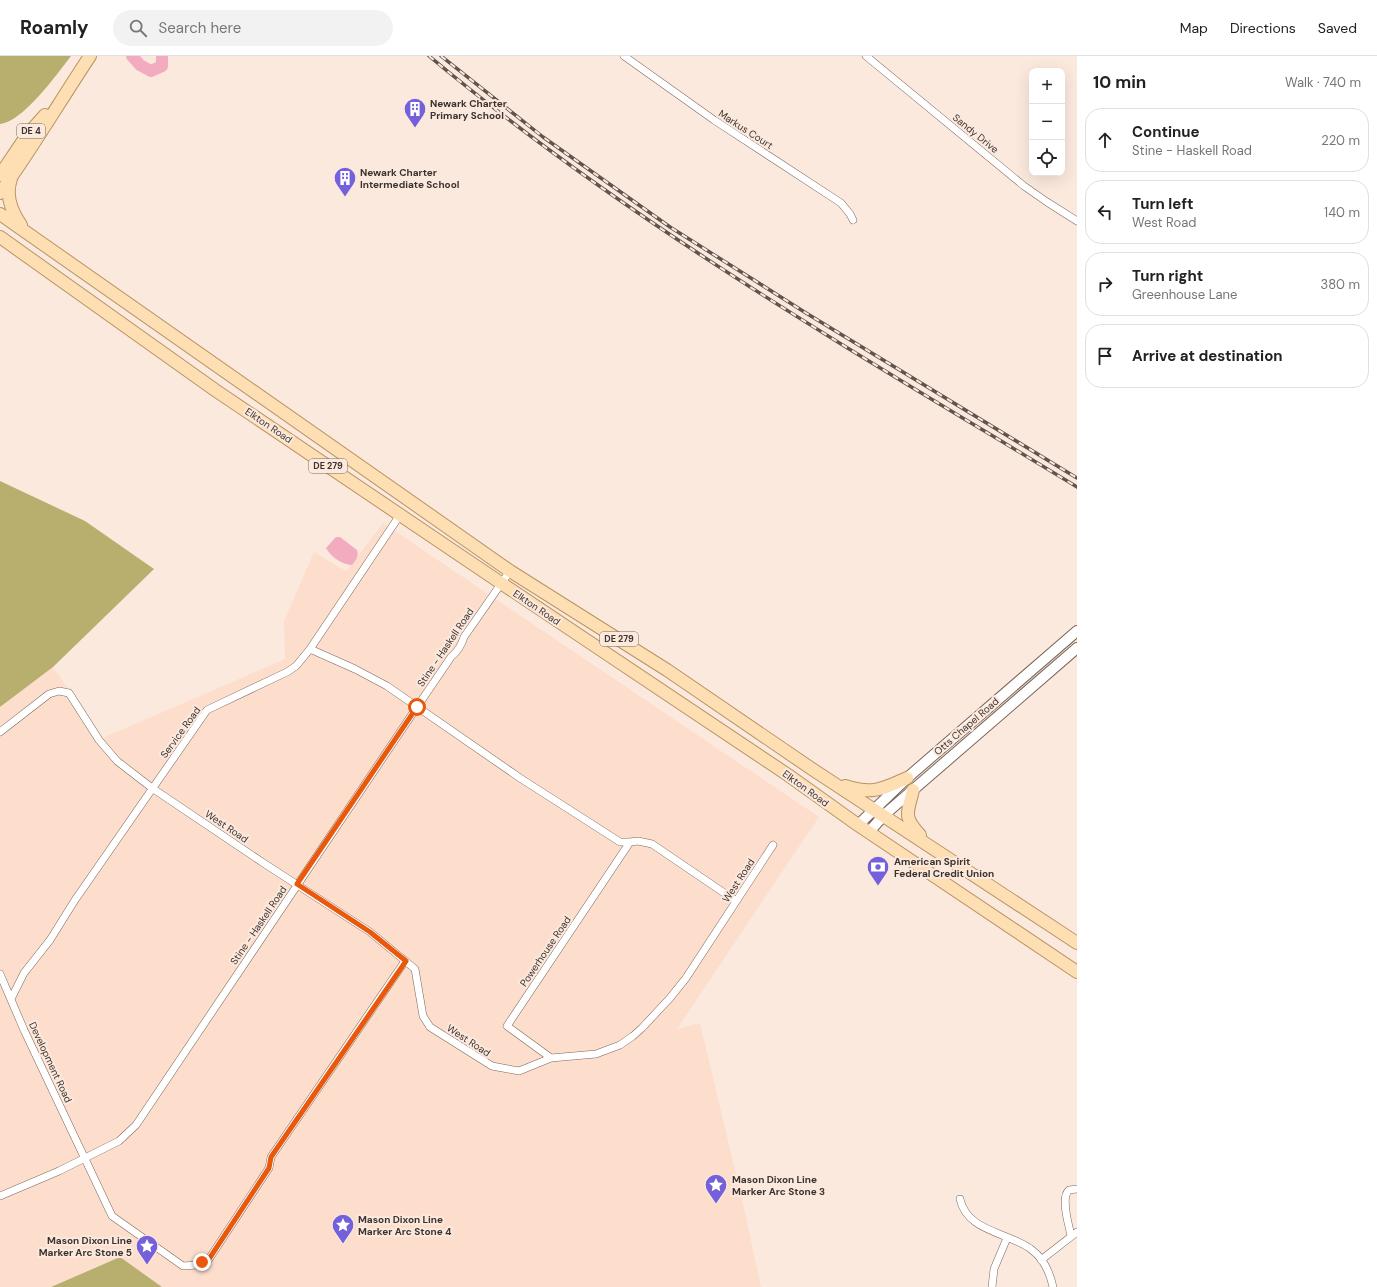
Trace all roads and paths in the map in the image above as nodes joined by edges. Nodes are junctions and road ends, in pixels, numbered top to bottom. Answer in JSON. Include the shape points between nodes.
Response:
{"nodes":[{"id":1,"x":624,"y":56,"type":"edge"},
{"id":2,"x":866,"y":56,"type":"edge"},
{"id":3,"x":88,"y":60,"type":"edge"},
{"id":4,"x":67,"y":90,"type":"junction"},
{"id":5,"x":16,"y":152,"type":"junction"},
{"id":6,"x":0,"y":168,"type":"edge"},
{"id":7,"x":0,"y":175,"type":"edge"},
{"id":8,"x":12,"y":176,"type":"junction"},
{"id":9,"x":0,"y":193,"type":"edge"},
{"id":10,"x":0,"y":214,"type":"edge"},
{"id":11,"x":853,"y":220,"type":"dead end"},
{"id":12,"x":1077,"y":221,"type":"edge"},
{"id":13,"x":27,"y":233,"type":"junction"},
{"id":14,"x":0,"y":237,"type":"edge"},
{"id":15,"x":0,"y":242,"type":"edge"},
{"id":16,"x":13,"y":246,"type":"junction"},
{"id":17,"x":400,"y":515,"type":"junction"},
{"id":18,"x":510,"y":570,"type":"junction"},
{"id":19,"x":501,"y":583,"type":"junction"},
{"id":20,"x":1077,"y":630,"type":"edge"},
{"id":21,"x":1077,"y":648,"type":"edge"},
{"id":22,"x":310,"y":649,"type":"junction"},
{"id":23,"x":417,"y":707,"type":"junction"},
{"id":24,"x":0,"y":732,"type":"edge"},
{"id":25,"x":907,"y":778,"type":"junction"},
{"id":26,"x":835,"y":783,"type":"junction"},
{"id":27,"x":152,"y":788,"type":"junction"},
{"id":28,"x":913,"y":790,"type":"junction"},
{"id":29,"x":879,"y":812,"type":"junction"},
{"id":30,"x":858,"y":825,"type":"junction"},
{"id":31,"x":869,"y":832,"type":"junction"},
{"id":32,"x":630,"y":842,"type":"junction"},
{"id":33,"x":929,"y":844,"type":"junction"},
{"id":34,"x":773,"y":845,"type":"dead end"},
{"id":35,"x":297,"y":884,"type":"junction"},
{"id":36,"x":736,"y":901,"type":"junction"},
{"id":37,"x":1077,"y":943,"type":"edge"},
{"id":38,"x":406,"y":961,"type":"junction"},
{"id":39,"x":1077,"y":972,"type":"edge"},
{"id":40,"x":0,"y":974,"type":"edge"},
{"id":41,"x":11,"y":999,"type":"junction"},
{"id":42,"x":551,"y":1058,"type":"junction"},
{"id":43,"x":84,"y":1159,"type":"junction"},
{"id":44,"x":1077,"y":1189,"type":"edge"},
{"id":45,"x":0,"y":1196,"type":"edge"},
{"id":46,"x":960,"y":1199,"type":"dead end"},
{"id":47,"x":1074,"y":1234,"type":"edge"},
{"id":48,"x":1007,"y":1238,"type":"junction"},
{"id":49,"x":1041,"y":1260,"type":"junction"},
{"id":50,"x":992,"y":1287,"type":"edge"},
{"id":51,"x":1053,"y":1287,"type":"edge"}],
"edges":[{"from":1,"to":11,"type":"street","name":"Markus Court","via":[[714,120],[841,203]]},
{"from":2,"to":12,"type":"street","name":"Sandy Drive","via":[[1024,186]]},
{"from":3,"to":4,"type":"main road","number":"DE 4"},
{"from":4,"to":5,"type":"main road","number":"DE 4"},
{"from":4,"to":8,"type":"main road","number":"DE 4"},
{"from":5,"to":6,"type":"main road"},
{"from":5,"to":7,"type":"main road","number":"DE 4"},
{"from":8,"to":9,"type":"main road","number":"DE 4"},
{"from":8,"to":13,"type":"main road","via":[[9,190],[10,205]]},
{"from":10,"to":13,"type":"main road","name":"Elkton Road","number":"DE 279"},
{"from":13,"to":18,"type":"main road","name":"Elkton Road","number":"DE 279"},
{"from":14,"to":16,"type":"main road","name":"Elkton Road","number":"DE 279"},
{"from":15,"to":16,"type":"main road"},
{"from":16,"to":17,"type":"main road","name":"Elkton Road","number":"DE 279","via":[[215,390]]},
{"from":17,"to":19,"type":"main road","name":"Elkton Road","number":"DE 279"},
{"from":17,"to":22,"type":"street","name":"Service Road"},
{"from":18,"to":19,"type":"street","name":"Stine - Haskell Road"},
{"from":18,"to":26,"type":"main road","name":"Elkton Road","number":"DE 279","via":[[667,670]]},
{"from":19,"to":23,"type":"street","name":"Stine - Haskell Road"},
{"from":19,"to":30,"type":"main road","name":"Elkton Road","number":"DE 279","via":[[788,775]]},
{"from":20,"to":25,"type":"main road","name":"Otts Chapel Road"},
{"from":21,"to":28,"type":"main road","name":"Otts Chapel Road"},
{"from":22,"to":23,"type":"street","via":[[387,686]]},
{"from":22,"to":27,"type":"street","name":"Service Road","via":[[296,666],[287,672],[207,710]]},
{"from":23,"to":32,"type":"street","via":[[561,805],[620,842]]},
{"from":23,"to":35,"type":"street","name":"Stine - Haskell Road"},
{"from":24,"to":27,"type":"street","via":[[49,694],[58,691],[69,693],[99,740],[117,761]]},
{"from":25,"to":26,"type":"main road","via":[[872,792]]},
{"from":25,"to":29,"type":"main road","name":"Otts Chapel Road"},
{"from":26,"to":29,"type":"main road","name":"Elkton Road","number":"DE 279"},
{"from":27,"to":35,"type":"street","name":"West Road"},
{"from":27,"to":41,"type":"street","name":"Service Road","via":[[50,940],[24,973]]},
{"from":28,"to":29,"type":"main road","name":"Otts Chapel Road"},
{"from":28,"to":33,"type":"main road","via":[[908,806],[908,818]]},
{"from":29,"to":30,"type":"main road","name":"Otts Chapel Road"},
{"from":29,"to":31,"type":"main road","name":"Otts Chapel Road"},
{"from":29,"to":33,"type":"main road","name":"Elkton Road","number":"DE 279"},
{"from":30,"to":31,"type":"main road","name":"Elkton Road","number":"DE 279"},
{"from":31,"to":39,"type":"main road","name":"Elkton Road","number":"DE 279"},
{"from":32,"to":36,"type":"street","via":[[652,844]]},
{"from":32,"to":42,"type":"street","name":"Powerhouse Road","via":[[507,1026]]},
{"from":33,"to":37,"type":"main road","name":"Elkton Road","number":"DE 279"},
{"from":34,"to":36,"type":"street","name":"West Road"},
{"from":35,"to":38,"type":"street","name":"West Road","via":[[370,932]]},
{"from":35,"to":43,"type":"street","name":"Stine - Haskell Road","via":[[136,1125],[119,1142]]},
{"from":36,"to":42,"type":"street","name":"West Road","via":[[686,978],[633,1036],[614,1048],[596,1054]]},
{"from":38,"to":42,"type":"street","name":"West Road","via":[[415,969],[423,1016],[430,1027],[492,1066],[519,1071]]},
{"from":38,"to":43,"type":"street","name":"Development Road","via":[[271,1157],[269,1168],[209,1259],[197,1265],[183,1266],[112,1216]]},
{"from":40,"to":41,"type":"street","name":"Development Road"},
{"from":41,"to":43,"type":"street","name":"Development Road"},
{"from":43,"to":45,"type":"street","name":"Stine - Haskell Road"},
{"from":44,"to":47,"type":"street","via":[[1069,1190],[1065,1196]]},
{"from":46,"to":48,"type":"street","via":[[963,1210],[970,1218]]},
{"from":47,"to":49,"type":"street"},
{"from":48,"to":49,"type":"street","via":[[1032,1250]]},
{"from":48,"to":50,"type":"street","via":[[994,1270]]},
{"from":49,"to":51,"type":"street","via":[[1050,1274]]}]}
